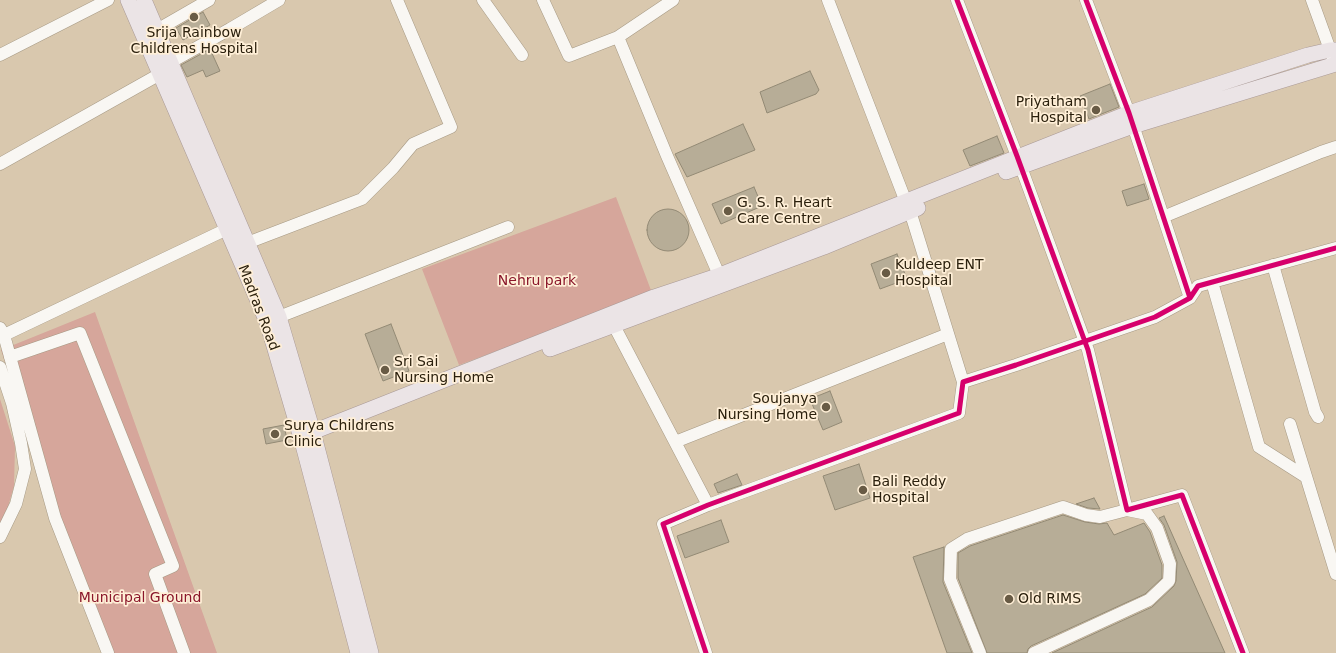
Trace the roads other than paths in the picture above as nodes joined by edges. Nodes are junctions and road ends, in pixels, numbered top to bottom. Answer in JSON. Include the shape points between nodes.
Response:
{"nodes":[{"id":1,"x":108,"y":0,"type":"edge"},
{"id":2,"x":128,"y":0,"type":"edge"},
{"id":3,"x":144,"y":0,"type":"edge"},
{"id":4,"x":209,"y":0,"type":"edge"},
{"id":5,"x":279,"y":0,"type":"edge"},
{"id":6,"x":397,"y":0,"type":"edge"},
{"id":7,"x":483,"y":0,"type":"edge"},
{"id":8,"x":543,"y":0,"type":"edge"},
{"id":9,"x":673,"y":0,"type":"edge"},
{"id":10,"x":828,"y":0,"type":"edge"},
{"id":11,"x":957,"y":0,"type":"edge"},
{"id":12,"x":1086,"y":0,"type":"edge"},
{"id":13,"x":1312,"y":0,"type":"edge"},
{"id":14,"x":157,"y":30,"type":"junction"},
{"id":15,"x":618,"y":37,"type":"junction"},
{"id":16,"x":0,"y":55,"type":"edge"},
{"id":17,"x":522,"y":55,"type":"dead end"},
{"id":18,"x":1335,"y":58,"type":"edge"},
{"id":19,"x":170,"y":62,"type":"junction"},
{"id":20,"x":160,"y":74,"type":"junction"},
{"id":21,"x":1131,"y":119,"type":"junction"},
{"id":22,"x":1336,"y":147,"type":"edge"},
{"id":23,"x":1019,"y":161,"type":"junction"},
{"id":24,"x":0,"y":164,"type":"edge"},
{"id":25,"x":908,"y":206,"type":"junction"},
{"id":26,"x":1163,"y":217,"type":"junction"},
{"id":27,"x":508,"y":227,"type":"dead end"},
{"id":28,"x":227,"y":229,"type":"junction"},
{"id":29,"x":247,"y":243,"type":"junction"},
{"id":30,"x":1336,"y":248,"type":"edge"},
{"id":31,"x":1273,"y":265,"type":"junction"},
{"id":32,"x":722,"y":280,"type":"junction"},
{"id":33,"x":1212,"y":282,"type":"junction"},
{"id":34,"x":1190,"y":298,"type":"junction"},
{"id":35,"x":273,"y":320,"type":"junction"},
{"id":36,"x":611,"y":320,"type":"junction"},
{"id":37,"x":1,"y":333,"type":"edge"},
{"id":38,"x":948,"y":334,"type":"junction"},
{"id":39,"x":1084,"y":340,"type":"junction"},
{"id":40,"x":10,"y":357,"type":"junction"},
{"id":41,"x":0,"y":367,"type":"edge"},
{"id":42,"x":963,"y":382,"type":"junction"},
{"id":43,"x":1318,"y":417,"type":"dead end"},
{"id":44,"x":1290,"y":424,"type":"dead end"},
{"id":45,"x":307,"y":439,"type":"junction"},
{"id":46,"x":674,"y":442,"type":"junction"},
{"id":47,"x":1306,"y":477,"type":"junction"},
{"id":48,"x":708,"y":505,"type":"junction"},
{"id":49,"x":1127,"y":510,"type":"junction"},
{"id":50,"x":0,"y":537,"type":"edge"},
{"id":51,"x":1336,"y":574,"type":"edge"},
{"id":52,"x":108,"y":653,"type":"edge"},
{"id":53,"x":184,"y":653,"type":"edge"},
{"id":54,"x":358,"y":653,"type":"edge"},
{"id":55,"x":371,"y":653,"type":"edge"},
{"id":56,"x":706,"y":653,"type":"edge"},
{"id":57,"x":980,"y":653,"type":"edge"},
{"id":58,"x":1034,"y":653,"type":"edge"},
{"id":59,"x":1243,"y":653,"type":"edge"}],
"edges":[{"from":1,"to":16,"type":"street"},
{"from":2,"to":20,"type":"main road","name":"Madras Road"},
{"from":3,"to":14,"type":"main road"},
{"from":4,"to":14,"type":"street"},
{"from":5,"to":19,"type":"street"},
{"from":6,"to":29,"type":"street","via":[[451,127],[413,144],[362,198]]},
{"from":7,"to":17,"type":"street"},
{"from":8,"to":15,"type":"street","via":[[569,56]]},
{"from":9,"to":15,"type":"street"},
{"from":10,"to":25,"type":"street"},
{"from":11,"to":23,"type":"street"},
{"from":12,"to":21,"type":"street"},
{"from":13,"to":18,"type":"street"},
{"from":14,"to":19,"type":"main road"},
{"from":15,"to":32,"type":"street"},
{"from":18,"to":21,"type":"main road","via":[[1308,55]]},
{"from":19,"to":29,"type":"main road"},
{"from":20,"to":24,"type":"street"},
{"from":20,"to":28,"type":"main road","name":"Madras Road"},
{"from":21,"to":23,"type":"main road"},
{"from":21,"to":26,"type":"street"},
{"from":22,"to":26,"type":"street"},
{"from":23,"to":25,"type":"main road"},
{"from":23,"to":39,"type":"street"},
{"from":25,"to":32,"type":"main road"},
{"from":25,"to":38,"type":"street"},
{"from":26,"to":34,"type":"street"},
{"from":27,"to":35,"type":"street"},
{"from":28,"to":35,"type":"main road","name":"Madras Road"},
{"from":28,"to":37,"type":"street"},
{"from":29,"to":35,"type":"main road"},
{"from":30,"to":31,"type":"street"},
{"from":31,"to":33,"type":"street"},
{"from":31,"to":43,"type":"street"},
{"from":32,"to":36,"type":"main road","via":[[654,297]]},
{"from":33,"to":34,"type":"street","via":[[1198,286]]},
{"from":33,"to":47,"type":"street","via":[[1259,447]]},
{"from":34,"to":39,"type":"street","via":[[1155,317]]},
{"from":35,"to":45,"type":"main road","name":"Madras Road"},
{"from":36,"to":45,"type":"main road"},
{"from":36,"to":46,"type":"street"},
{"from":37,"to":40,"type":"street"},
{"from":38,"to":42,"type":"street"},
{"from":38,"to":46,"type":"street"},
{"from":39,"to":42,"type":"street"},
{"from":39,"to":49,"type":"street"},
{"from":40,"to":52,"type":"street","via":[[55,518]]},
{"from":40,"to":53,"type":"street","via":[[80,333],[173,566],[155,574]]},
{"from":41,"to":50,"type":"street","via":[[12,403],[25,469],[16,504]]},
{"from":42,"to":48,"type":"street","via":[[959,413]]},
{"from":44,"to":47,"type":"street"},
{"from":45,"to":54,"type":"main road","name":"Madras Road"},
{"from":45,"to":55,"type":"main road"},
{"from":46,"to":48,"type":"street"},
{"from":47,"to":51,"type":"street"},
{"from":48,"to":56,"type":"street","via":[[663,524]]},
{"from":49,"to":57,"type":"street","via":[[1100,517],[1063,507],[967,539],[951,549],[950,579]]},
{"from":49,"to":58,"type":"street","via":[[1147,514],[1157,528],[1170,564],[1169,581],[1149,600]]},
{"from":49,"to":59,"type":"street","via":[[1182,495]]}]}
